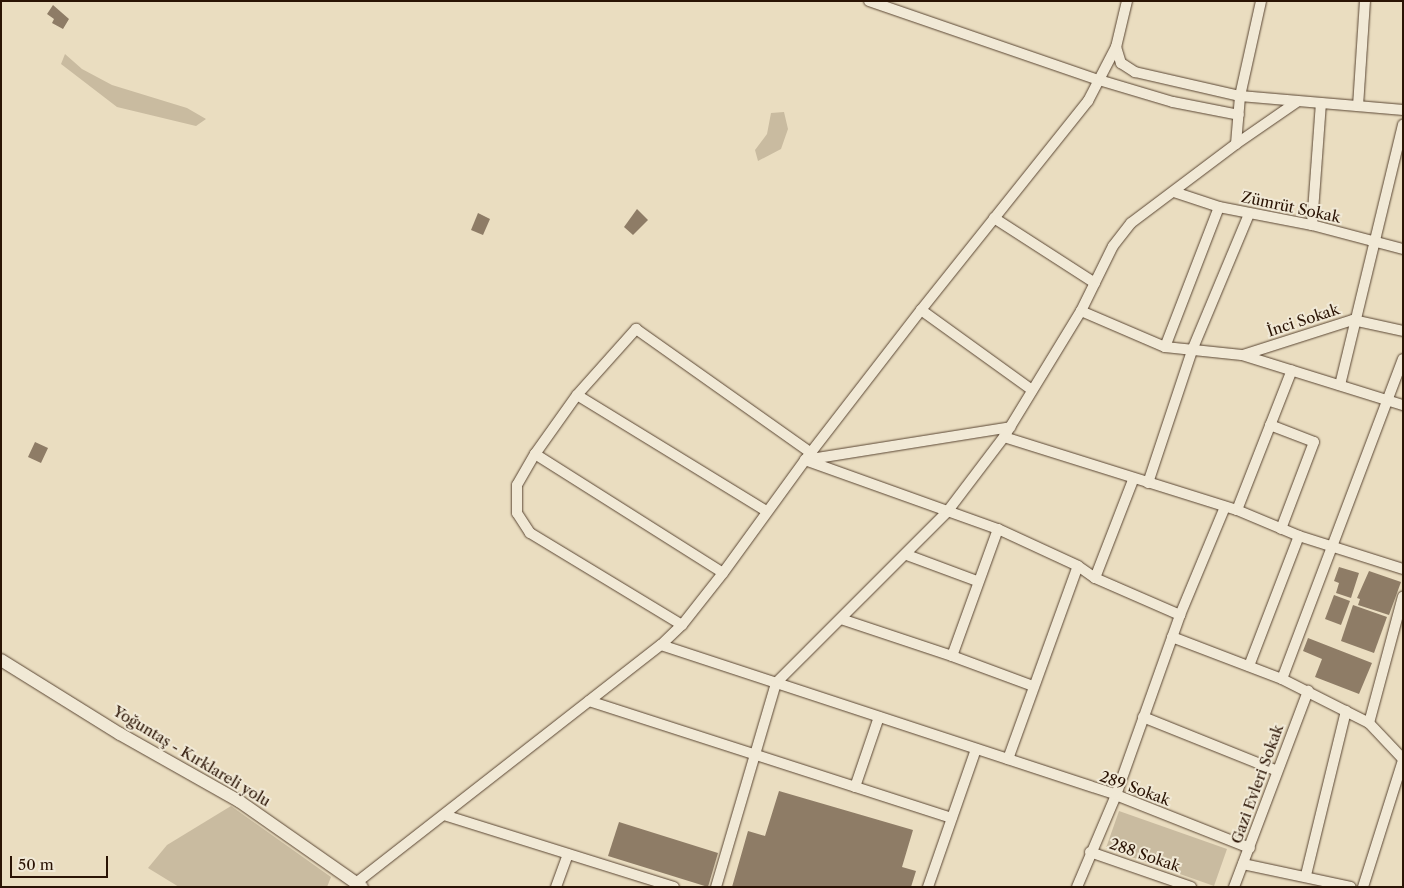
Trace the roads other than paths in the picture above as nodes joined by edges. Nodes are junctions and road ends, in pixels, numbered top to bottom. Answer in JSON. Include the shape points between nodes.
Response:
{"nodes":[{"id":1,"x":870,"y":1,"type":"edge"},
{"id":2,"x":1127,"y":1,"type":"edge"},
{"id":3,"x":1261,"y":1,"type":"edge"},
{"id":4,"x":1365,"y":1,"type":"edge"},
{"id":5,"x":1116,"y":47,"type":"junction"},
{"id":6,"x":1099,"y":80,"type":"junction"},
{"id":7,"x":1240,"y":96,"type":"junction"},
{"id":8,"x":1298,"y":101,"type":"junction"},
{"id":9,"x":1321,"y":103,"type":"junction"},
{"id":10,"x":1358,"y":106,"type":"junction"},
{"id":11,"x":1403,"y":110,"type":"edge"},
{"id":12,"x":1239,"y":115,"type":"junction"},
{"id":13,"x":1403,"y":125,"type":"edge"},
{"id":14,"x":1236,"y":144,"type":"junction"},
{"id":15,"x":1174,"y":192,"type":"junction"},
{"id":16,"x":1219,"y":207,"type":"junction"},
{"id":17,"x":1249,"y":214,"type":"junction"},
{"id":18,"x":994,"y":218,"type":"junction"},
{"id":19,"x":1312,"y":225,"type":"junction"},
{"id":20,"x":1375,"y":241,"type":"junction"},
{"id":21,"x":1403,"y":249,"type":"edge"},
{"id":22,"x":1095,"y":282,"type":"junction"},
{"id":23,"x":921,"y":310,"type":"junction"},
{"id":24,"x":1081,"y":311,"type":"junction"},
{"id":25,"x":1353,"y":320,"type":"junction"},
{"id":26,"x":1403,"y":330,"type":"edge"},
{"id":27,"x":1165,"y":347,"type":"junction"},
{"id":28,"x":1193,"y":348,"type":"junction"},
{"id":29,"x":1242,"y":355,"type":"junction"},
{"id":30,"x":1403,"y":360,"type":"edge"},
{"id":31,"x":1292,"y":370,"type":"junction"},
{"id":32,"x":1340,"y":385,"type":"junction"},
{"id":33,"x":1032,"y":390,"type":"junction"},
{"id":34,"x":577,"y":395,"type":"junction"},
{"id":35,"x":1387,"y":399,"type":"junction"},
{"id":36,"x":1403,"y":405,"type":"edge"},
{"id":37,"x":1270,"y":424,"type":"junction"},
{"id":38,"x":1010,"y":426,"type":"junction"},
{"id":39,"x":1004,"y":437,"type":"junction"},
{"id":40,"x":535,"y":454,"type":"junction"},
{"id":41,"x":808,"y":457,"type":"junction"},
{"id":42,"x":1133,"y":480,"type":"junction"},
{"id":43,"x":1148,"y":483,"type":"junction"},
{"id":44,"x":1226,"y":507,"type":"junction"},
{"id":45,"x":766,"y":510,"type":"junction"},
{"id":46,"x":1237,"y":510,"type":"junction"},
{"id":47,"x":947,"y":512,"type":"junction"},
{"id":48,"x":998,"y":529,"type":"junction"},
{"id":49,"x":1281,"y":529,"type":"junction"},
{"id":50,"x":1299,"y":536,"type":"junction"},
{"id":51,"x":1330,"y":546,"type":"junction"},
{"id":52,"x":907,"y":555,"type":"junction"},
{"id":53,"x":1078,"y":566,"type":"junction"},
{"id":54,"x":1403,"y":569,"type":"edge"},
{"id":55,"x":723,"y":573,"type":"junction"},
{"id":56,"x":1095,"y":578,"type":"junction"},
{"id":57,"x":977,"y":581,"type":"junction"},
{"id":58,"x":1403,"y":596,"type":"edge"},
{"id":59,"x":1180,"y":615,"type":"junction"},
{"id":60,"x":841,"y":620,"type":"junction"},
{"id":61,"x":682,"y":625,"type":"junction"},
{"id":62,"x":1172,"y":636,"type":"junction"},
{"id":63,"x":661,"y":646,"type":"junction"},
{"id":64,"x":952,"y":656,"type":"junction"},
{"id":65,"x":1,"y":660,"type":"edge"},
{"id":66,"x":1249,"y":666,"type":"junction"},
{"id":67,"x":1282,"y":679,"type":"junction"},
{"id":68,"x":776,"y":683,"type":"junction"},
{"id":69,"x":1033,"y":686,"type":"junction"},
{"id":70,"x":1308,"y":691,"type":"junction"},
{"id":71,"x":589,"y":701,"type":"junction"},
{"id":72,"x":1346,"y":711,"type":"junction"},
{"id":73,"x":879,"y":717,"type":"junction"},
{"id":74,"x":1143,"y":717,"type":"junction"},
{"id":75,"x":1369,"y":723,"type":"junction"},
{"id":76,"x":976,"y":749,"type":"junction"},
{"id":77,"x":755,"y":754,"type":"junction"},
{"id":78,"x":1008,"y":759,"type":"junction"},
{"id":79,"x":1403,"y":759,"type":"edge"},
{"id":80,"x":1277,"y":771,"type":"junction"},
{"id":81,"x":855,"y":787,"type":"junction"},
{"id":82,"x":1116,"y":795,"type":"junction"},
{"id":83,"x":444,"y":815,"type":"junction"},
{"id":84,"x":952,"y":818,"type":"junction"},
{"id":85,"x":1250,"y":848,"type":"junction"},
{"id":86,"x":1090,"y":852,"type":"junction"},
{"id":87,"x":568,"y":854,"type":"junction"},
{"id":88,"x":1244,"y":864,"type":"junction"},
{"id":89,"x":1306,"y":875,"type":"junction"},
{"id":90,"x":358,"y":886,"type":"edge"},
{"id":91,"x":556,"y":887,"type":"edge"},
{"id":92,"x":674,"y":887,"type":"edge"},
{"id":93,"x":716,"y":887,"type":"edge"},
{"id":94,"x":928,"y":887,"type":"edge"},
{"id":95,"x":1077,"y":887,"type":"edge"},
{"id":96,"x":1190,"y":887,"type":"edge"},
{"id":97,"x":1234,"y":887,"type":"edge"},
{"id":98,"x":1351,"y":887,"type":"edge"},
{"id":99,"x":1363,"y":887,"type":"edge"}],
"edges":[{"from":1,"to":6,"type":"street"},
{"from":2,"to":5,"type":"street"},
{"from":3,"to":7,"type":"street"},
{"from":4,"to":10,"type":"street"},
{"from":5,"to":6,"type":"street"},
{"from":5,"to":7,"type":"street","via":[[1122,64],[1135,72]]},
{"from":6,"to":12,"type":"street","via":[[1173,102]]},
{"from":6,"to":18,"type":"street","via":[[1088,101]]},
{"from":7,"to":8,"type":"street"},
{"from":7,"to":12,"type":"street"},
{"from":8,"to":9,"type":"street"},
{"from":8,"to":14,"type":"street"},
{"from":9,"to":10,"type":"street"},
{"from":9,"to":19,"type":"street"},
{"from":10,"to":11,"type":"street"},
{"from":12,"to":14,"type":"street"},
{"from":13,"to":20,"type":"street"},
{"from":14,"to":15,"type":"street"},
{"from":15,"to":16,"type":"street","name":"Zümrüt Sokak"},
{"from":15,"to":22,"type":"street","via":[[1131,222],[1113,246]]},
{"from":16,"to":17,"type":"street","name":"Zümrüt Sokak"},
{"from":16,"to":27,"type":"street"},
{"from":17,"to":19,"type":"street","name":"Zümrüt Sokak"},
{"from":17,"to":28,"type":"street"},
{"from":18,"to":22,"type":"street"},
{"from":18,"to":23,"type":"street"},
{"from":19,"to":20,"type":"street","name":"Zümrüt Sokak"},
{"from":20,"to":21,"type":"street","name":"Zümrüt Sokak"},
{"from":20,"to":25,"type":"street"},
{"from":22,"to":24,"type":"street"},
{"from":23,"to":33,"type":"street"},
{"from":23,"to":41,"type":"street"},
{"from":24,"to":27,"type":"street"},
{"from":24,"to":33,"type":"street"},
{"from":25,"to":26,"type":"street","name":"İnci Sokak"},
{"from":25,"to":29,"type":"street","name":"İnci Sokak"},
{"from":25,"to":32,"type":"street"},
{"from":27,"to":28,"type":"street"},
{"from":28,"to":29,"type":"street"},
{"from":28,"to":43,"type":"street"},
{"from":29,"to":31,"type":"street"},
{"from":30,"to":35,"type":"street"},
{"from":31,"to":32,"type":"street"},
{"from":31,"to":37,"type":"street"},
{"from":32,"to":35,"type":"street"},
{"from":33,"to":38,"type":"street"},
{"from":34,"to":40,"type":"street"},
{"from":34,"to":41,"type":"street","via":[[636,329]]},
{"from":34,"to":45,"type":"street"},
{"from":35,"to":36,"type":"street"},
{"from":35,"to":51,"type":"street"},
{"from":37,"to":46,"type":"street"},
{"from":37,"to":49,"type":"street","via":[[1314,442]]},
{"from":38,"to":39,"type":"street"},
{"from":38,"to":41,"type":"street"},
{"from":39,"to":42,"type":"street"},
{"from":39,"to":47,"type":"street"},
{"from":40,"to":55,"type":"street"},
{"from":40,"to":61,"type":"street","via":[[517,485],[517,513],[530,533]]},
{"from":41,"to":45,"type":"street"},
{"from":41,"to":47,"type":"street"},
{"from":42,"to":43,"type":"street"},
{"from":42,"to":56,"type":"street"},
{"from":43,"to":44,"type":"street"},
{"from":44,"to":46,"type":"street"},
{"from":44,"to":59,"type":"street"},
{"from":45,"to":55,"type":"street"},
{"from":46,"to":49,"type":"street"},
{"from":47,"to":48,"type":"street"},
{"from":47,"to":52,"type":"street"},
{"from":48,"to":53,"type":"street"},
{"from":48,"to":57,"type":"street"},
{"from":49,"to":50,"type":"street"},
{"from":50,"to":51,"type":"street"},
{"from":50,"to":66,"type":"street"},
{"from":51,"to":54,"type":"street"},
{"from":51,"to":67,"type":"street"},
{"from":52,"to":57,"type":"street"},
{"from":52,"to":60,"type":"street"},
{"from":53,"to":56,"type":"street"},
{"from":53,"to":69,"type":"street"},
{"from":55,"to":61,"type":"street"},
{"from":56,"to":59,"type":"street"},
{"from":57,"to":64,"type":"street"},
{"from":58,"to":75,"type":"street"},
{"from":59,"to":62,"type":"street"},
{"from":60,"to":64,"type":"street"},
{"from":60,"to":68,"type":"street"},
{"from":61,"to":63,"type":"street"},
{"from":62,"to":66,"type":"street"},
{"from":62,"to":74,"type":"street"},
{"from":63,"to":68,"type":"street","name":"289 Sokak"},
{"from":63,"to":71,"type":"street"},
{"from":64,"to":69,"type":"street"},
{"from":65,"to":90,"type":"street","name":"Yoğuntaş - Kırklareli yolu","via":[[120,734],[239,801]]},
{"from":66,"to":67,"type":"street"},
{"from":67,"to":70,"type":"street"},
{"from":68,"to":73,"type":"street","name":"289 Sokak"},
{"from":68,"to":77,"type":"street"},
{"from":69,"to":78,"type":"street"},
{"from":70,"to":72,"type":"street"},
{"from":70,"to":80,"type":"street","name":"Gazi Evleri Sokak"},
{"from":71,"to":77,"type":"street"},
{"from":71,"to":83,"type":"street"},
{"from":72,"to":75,"type":"street"},
{"from":72,"to":89,"type":"street"},
{"from":73,"to":76,"type":"street","name":"289 Sokak"},
{"from":73,"to":81,"type":"street"},
{"from":74,"to":80,"type":"street"},
{"from":74,"to":82,"type":"street"},
{"from":75,"to":79,"type":"street"},
{"from":76,"to":78,"type":"street","name":"289 Sokak"},
{"from":76,"to":84,"type":"street"},
{"from":77,"to":81,"type":"street"},
{"from":77,"to":93,"type":"street"},
{"from":78,"to":82,"type":"street","name":"289 Sokak"},
{"from":79,"to":99,"type":"street"},
{"from":80,"to":85,"type":"street","name":"Gazi Evleri Sokak"},
{"from":81,"to":84,"type":"street"},
{"from":82,"to":85,"type":"street","name":"289 Sokak"},
{"from":82,"to":86,"type":"street"},
{"from":83,"to":87,"type":"street"},
{"from":83,"to":90,"type":"street"},
{"from":84,"to":94,"type":"street"},
{"from":85,"to":88,"type":"street","name":"Gazi Evleri Sokak"},
{"from":86,"to":95,"type":"street"},
{"from":86,"to":96,"type":"street","name":"288 Sokak"},
{"from":87,"to":91,"type":"street"},
{"from":87,"to":92,"type":"street"},
{"from":88,"to":89,"type":"street"},
{"from":88,"to":97,"type":"street","name":"Gazi Evleri Sokak"},
{"from":89,"to":98,"type":"street"}]}
